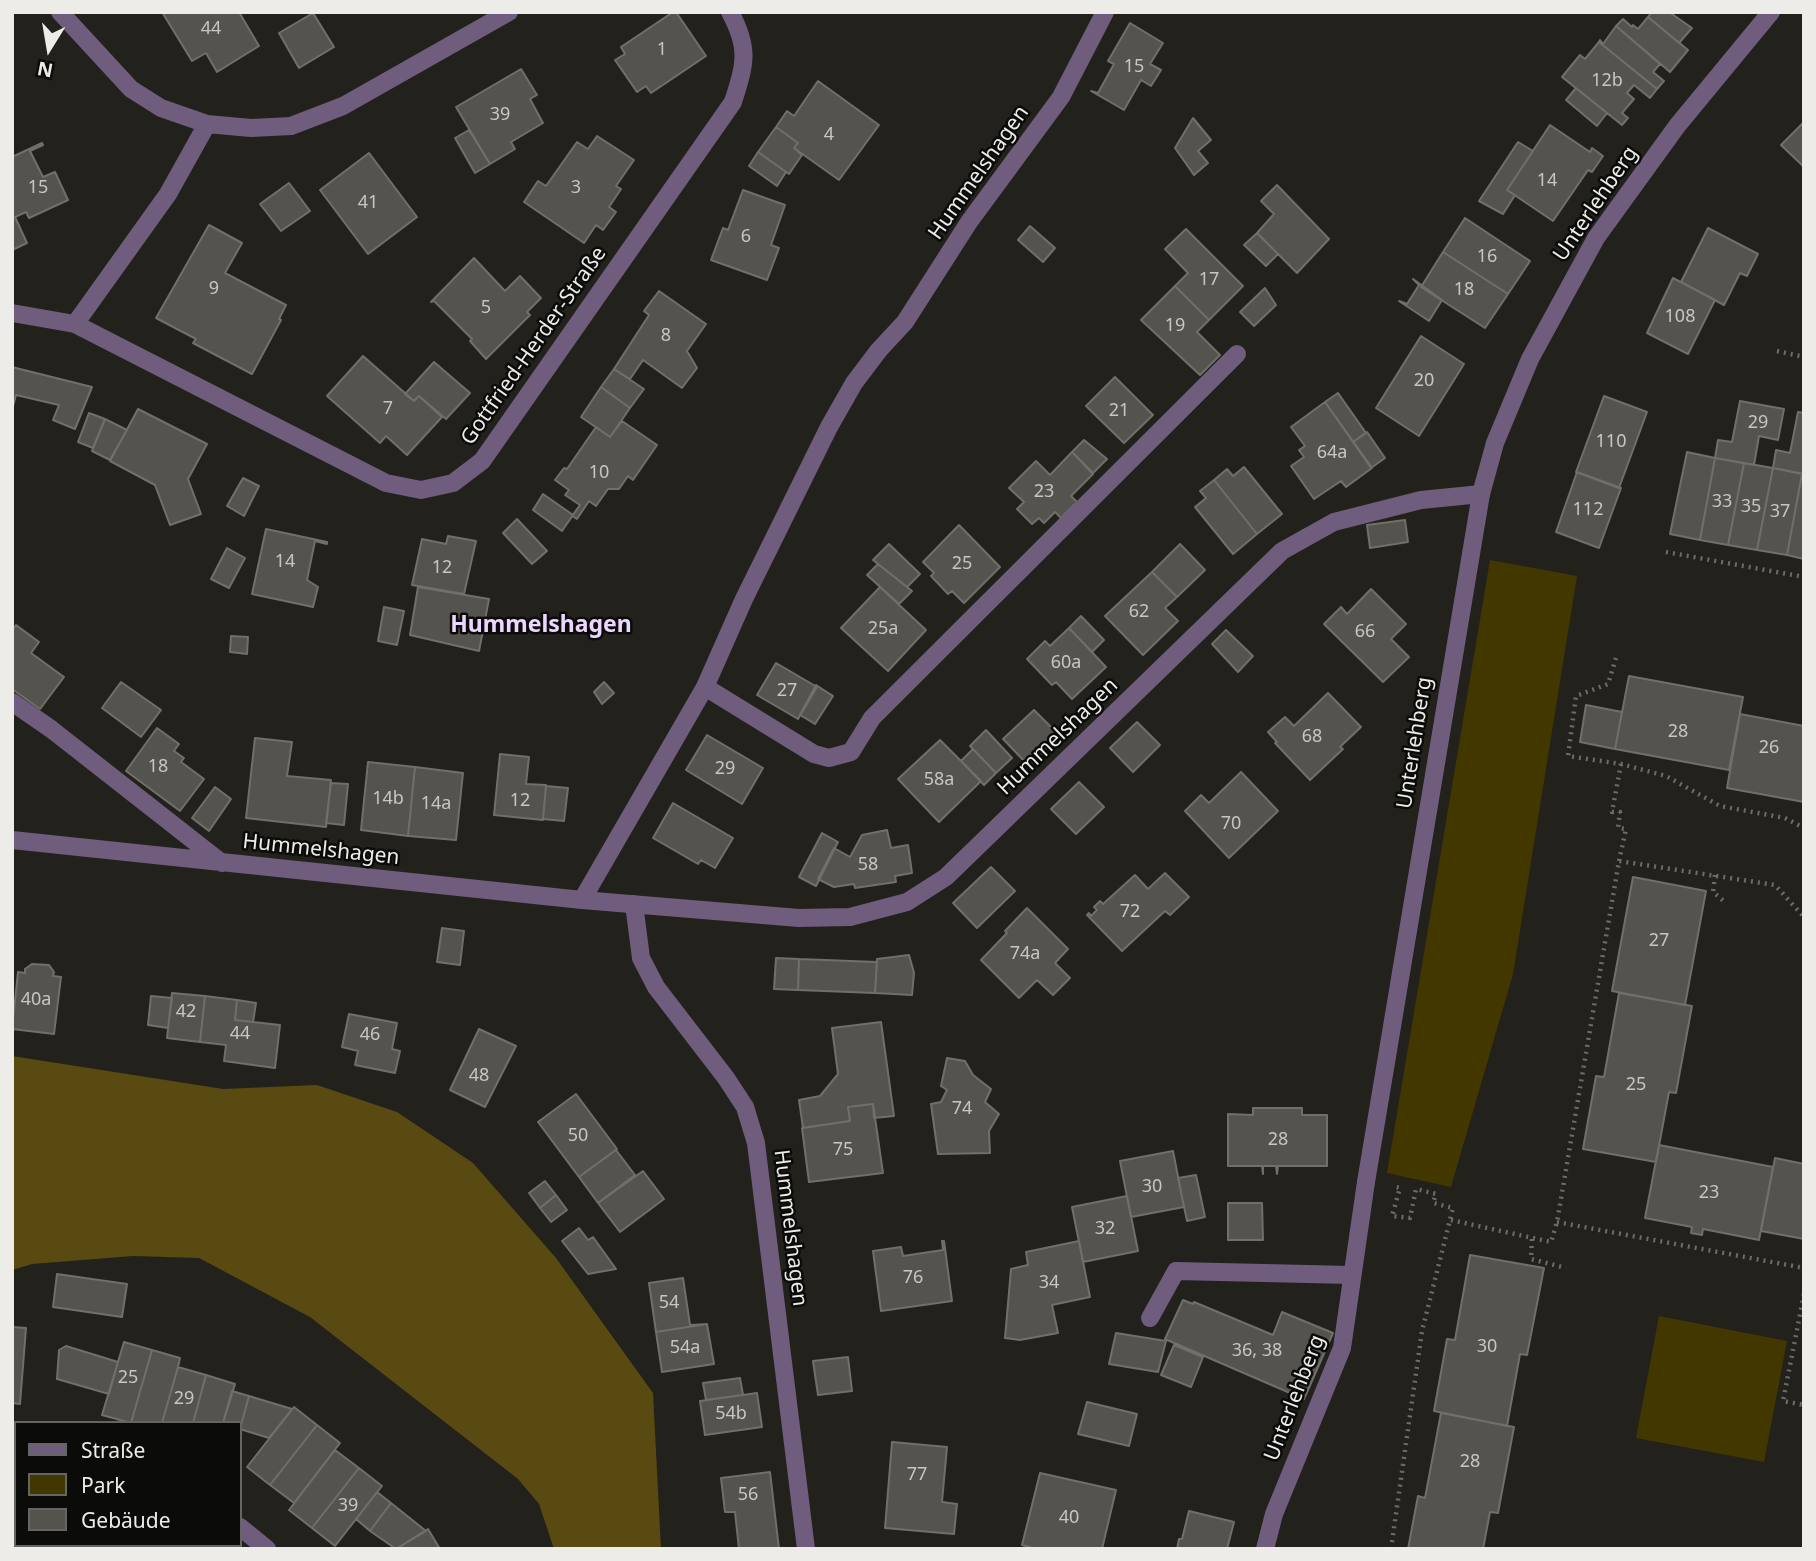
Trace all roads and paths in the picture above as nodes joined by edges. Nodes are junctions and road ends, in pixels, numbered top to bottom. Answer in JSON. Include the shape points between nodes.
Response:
{"nodes":[{"id":1,"x":60,"y":12,"type":"edge"},
{"id":2,"x":509,"y":12,"type":"edge"},
{"id":3,"x":730,"y":12,"type":"edge"},
{"id":4,"x":1105,"y":12,"type":"edge"},
{"id":5,"x":1771,"y":12,"type":"edge"},
{"id":6,"x":207,"y":124,"type":"junction"},
{"id":7,"x":12,"y":313,"type":"edge"},
{"id":8,"x":75,"y":324,"type":"junction"},
{"id":9,"x":1777,"y":351,"type":"dead end"},
{"id":10,"x":1237,"y":355,"type":"dead end"},
{"id":11,"x":1804,"y":357,"type":"edge"},
{"id":12,"x":1481,"y":494,"type":"junction"},
{"id":13,"x":1666,"y":552,"type":"dead end"},
{"id":14,"x":1804,"y":577,"type":"edge"},
{"id":15,"x":1616,"y":658,"type":"dead end"},
{"id":16,"x":705,"y":687,"type":"junction"},
{"id":17,"x":12,"y":702,"type":"edge"},
{"id":18,"x":1621,"y":764,"type":"junction"},
{"id":19,"x":1804,"y":828,"type":"edge"},
{"id":20,"x":12,"y":840,"type":"edge"},
{"id":21,"x":1619,"y":861,"type":"junction"},
{"id":22,"x":222,"y":863,"type":"junction"},
{"id":23,"x":1715,"y":875,"type":"junction"},
{"id":24,"x":582,"y":900,"type":"junction"},
{"id":25,"x":1726,"y":903,"type":"dead end"},
{"id":26,"x":634,"y":904,"type":"junction"},
{"id":27,"x":1804,"y":917,"type":"edge"},
{"id":28,"x":1392,"y":1216,"type":"dead end"},
{"id":29,"x":1451,"y":1220,"type":"junction"},
{"id":30,"x":1557,"y":1222,"type":"junction"},
{"id":31,"x":1532,"y":1239,"type":"junction"},
{"id":32,"x":1566,"y":1268,"type":"dead end"},
{"id":33,"x":1804,"y":1268,"type":"edge"},
{"id":34,"x":1351,"y":1275,"type":"junction"},
{"id":35,"x":1804,"y":1294,"type":"edge"},
{"id":36,"x":1150,"y":1318,"type":"dead end"},
{"id":37,"x":1804,"y":1405,"type":"edge"},
{"id":38,"x":242,"y":1529,"type":"edge"},
{"id":39,"x":267,"y":1549,"type":"edge"},
{"id":40,"x":806,"y":1549,"type":"edge"},
{"id":41,"x":1265,"y":1549,"type":"edge"},
{"id":42,"x":1391,"y":1549,"type":"edge"}],
"edges":[{"from":1,"to":6,"type":"street","via":[[131,89],[161,108]]},
{"from":2,"to":6,"type":"street","via":[[343,106],[290,126]]},
{"from":3,"to":8,"type":"street","name":"Gottfried-Herder-Straße","via":[[740,32],[745,63],[733,102],[482,461],[453,483],[421,490],[386,483]]},
{"from":4,"to":16,"type":"street","name":"Hummelshagen","via":[[1061,97],[969,222],[905,322],[855,383],[744,598]]},
{"from":5,"to":12,"type":"street","name":"Unterlehberg","via":[[1677,126],[1595,238],[1530,359],[1495,443]]},
{"from":6,"to":8,"type":"street","via":[[168,194]]},
{"from":7,"to":8,"type":"street","name":"Gottfried-Herder-Straße"},
{"from":9,"to":11,"type":"path"},
{"from":10,"to":16,"type":"street","via":[[872,719],[851,752],[829,758],[814,754]]},
{"from":12,"to":26,"type":"street","name":"Hummelshagen","via":[[1421,500],[1334,522],[1283,551],[946,877],[907,902],[850,917],[799,918]]},
{"from":12,"to":34,"type":"street","name":"Unterlehberg"},
{"from":13,"to":14,"type":"path"},
{"from":15,"to":18,"type":"path","via":[[1608,684],[1576,696],[1568,756]]},
{"from":16,"to":24,"type":"street","name":"Hummelshagen"},
{"from":17,"to":22,"type":"street","name":"Hummelshagen"},
{"from":18,"to":19,"type":"path","via":[[1666,776],[1720,806],[1784,818]]},
{"from":18,"to":21,"type":"path","via":[[1612,812],[1620,812],[1618,828],[1626,829]]},
{"from":20,"to":22,"type":"street","name":"Hummelshagen"},
{"from":21,"to":23,"type":"path"},
{"from":21,"to":30,"type":"path"},
{"from":22,"to":24,"type":"street","name":"Hummelshagen"},
{"from":23,"to":25,"type":"path","via":[[1713,892]]},
{"from":23,"to":27,"type":"path","via":[[1775,885]]},
{"from":24,"to":26,"type":"street","name":"Hummelshagen"},
{"from":26,"to":40,"type":"street","name":"Hummelshagen","via":[[641,958],[656,987],[746,1107],[757,1143]]},
{"from":28,"to":29,"type":"path","via":[[1410,1218],[1416,1189],[1436,1194],[1433,1203],[1453,1208]]},
{"from":29,"to":31,"type":"path"},
{"from":29,"to":42,"type":"path","via":[[1422,1331]]},
{"from":30,"to":31,"type":"path","via":[[1551,1242]]},
{"from":30,"to":33,"type":"path"},
{"from":31,"to":32,"type":"path","via":[[1531,1259]]},
{"from":34,"to":36,"type":"street","via":[[1176,1271]]},
{"from":34,"to":41,"type":"street","name":"Unterlehberg","via":[[1342,1348],[1274,1514]]},
{"from":35,"to":37,"type":"path","via":[[1783,1401]]},
{"from":38,"to":39,"type":"street"}]}
